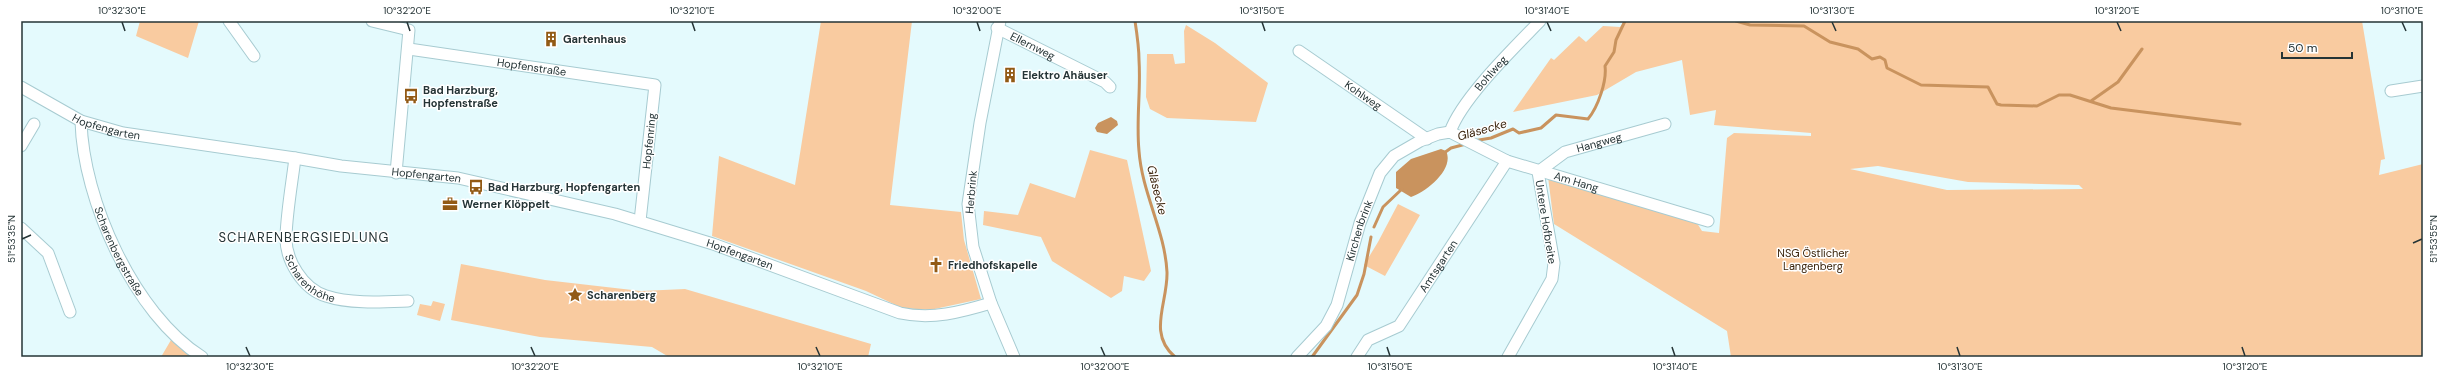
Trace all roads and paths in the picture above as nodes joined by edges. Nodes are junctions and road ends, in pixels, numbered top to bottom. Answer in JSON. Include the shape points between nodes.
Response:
{"nodes":[{"id":1,"x":229,"y":21,"type":"edge"},
{"id":2,"x":372,"y":21,"type":"edge"},
{"id":3,"x":1540,"y":21,"type":"edge"},
{"id":4,"x":998,"y":24,"type":"edge"},
{"id":5,"x":409,"y":49,"type":"junction"},
{"id":6,"x":1299,"y":51,"type":"dead end"},
{"id":7,"x":254,"y":56,"type":"dead end"},
{"id":8,"x":655,"y":85,"type":"joint"},
{"id":9,"x":2423,"y":86,"type":"edge"},
{"id":10,"x":21,"y":87,"type":"edge"},
{"id":11,"x":1110,"y":88,"type":"dead end"},
{"id":12,"x":2391,"y":91,"type":"dead end"},
{"id":13,"x":82,"y":121,"type":"junction"},
{"id":14,"x":34,"y":124,"type":"dead end"},
{"id":15,"x":1665,"y":124,"type":"dead end"},
{"id":16,"x":1450,"y":132,"type":"junction"},
{"id":17,"x":1427,"y":139,"type":"junction"},
{"id":18,"x":21,"y":146,"type":"edge"},
{"id":19,"x":295,"y":158,"type":"junction"},
{"id":20,"x":1507,"y":161,"type":"junction"},
{"id":21,"x":1538,"y":172,"type":"junction"},
{"id":22,"x":396,"y":173,"type":"junction"},
{"id":23,"x":640,"y":221,"type":"junction"},
{"id":24,"x":1708,"y":221,"type":"dead end"},
{"id":25,"x":21,"y":228,"type":"edge"},
{"id":26,"x":408,"y":301,"type":"dead end"},
{"id":27,"x":991,"y":303,"type":"junction"},
{"id":28,"x":70,"y":312,"type":"dead end"},
{"id":29,"x":202,"y":357,"type":"edge"},
{"id":30,"x":1014,"y":357,"type":"edge"},
{"id":31,"x":1297,"y":357,"type":"edge"},
{"id":32,"x":1357,"y":357,"type":"edge"},
{"id":33,"x":1508,"y":357,"type":"edge"}],
"edges":[{"from":1,"to":7,"type":"street"},
{"from":2,"to":5,"type":"street","via":[[409,30]]},
{"from":3,"to":16,"type":"street","name":"Bohlweg","via":[[1508,53],[1455,118]]},
{"from":4,"to":11,"type":"street","name":"Ellernweg","via":[[1105,82]]},
{"from":4,"to":27,"type":"street","name":"Herbrink","via":[[968,204],[973,248]]},
{"from":5,"to":8,"type":"street","name":"Hopfenstraße"},
{"from":5,"to":22,"type":"street"},
{"from":6,"to":17,"type":"street","name":"Kohlweg"},
{"from":8,"to":23,"type":"street","name":"Hopfenring"},
{"from":9,"to":12,"type":"street"},
{"from":10,"to":13,"type":"street","name":"Hopfengarten"},
{"from":13,"to":19,"type":"street","name":"Hopfengarten","via":[[123,132]]},
{"from":13,"to":29,"type":"street","name":"Scharenbergstraße","via":[[93,194],[114,250],[148,303],[172,333]]},
{"from":14,"to":18,"type":"street"},
{"from":15,"to":21,"type":"street","name":"Hangweg","via":[[1565,152]]},
{"from":16,"to":17,"type":"street","name":"Kirchenbrink"},
{"from":16,"to":20,"type":"street","name":"Am Hang"},
{"from":17,"to":31,"type":"street","name":"Kirchenbrink","via":[[1394,156],[1380,173],[1360,223],[1337,305],[1326,326]]},
{"from":19,"to":22,"type":"street","name":"Hopfengarten"},
{"from":19,"to":26,"type":"street","name":"Scharenhöhe","via":[[286,237],[290,259],[303,280],[312,289],[326,296],[376,303]]},
{"from":20,"to":21,"type":"street","name":"Am Hang"},
{"from":20,"to":32,"type":"street","name":"Amtsgarten","via":[[1398,326],[1368,340]]},
{"from":21,"to":24,"type":"street","name":"Am Hang"},
{"from":21,"to":33,"type":"street","name":"Untere Hofbreite","via":[[1554,263],[1552,279]]},
{"from":22,"to":23,"type":"street","name":"Hopfengarten","via":[[458,178]]},
{"from":23,"to":27,"type":"street","name":"Hopfengarten","via":[[713,244],[900,313],[944,315]]},
{"from":25,"to":28,"type":"street","via":[[48,253]]},
{"from":27,"to":30,"type":"street","name":"Herbrink"}]}
